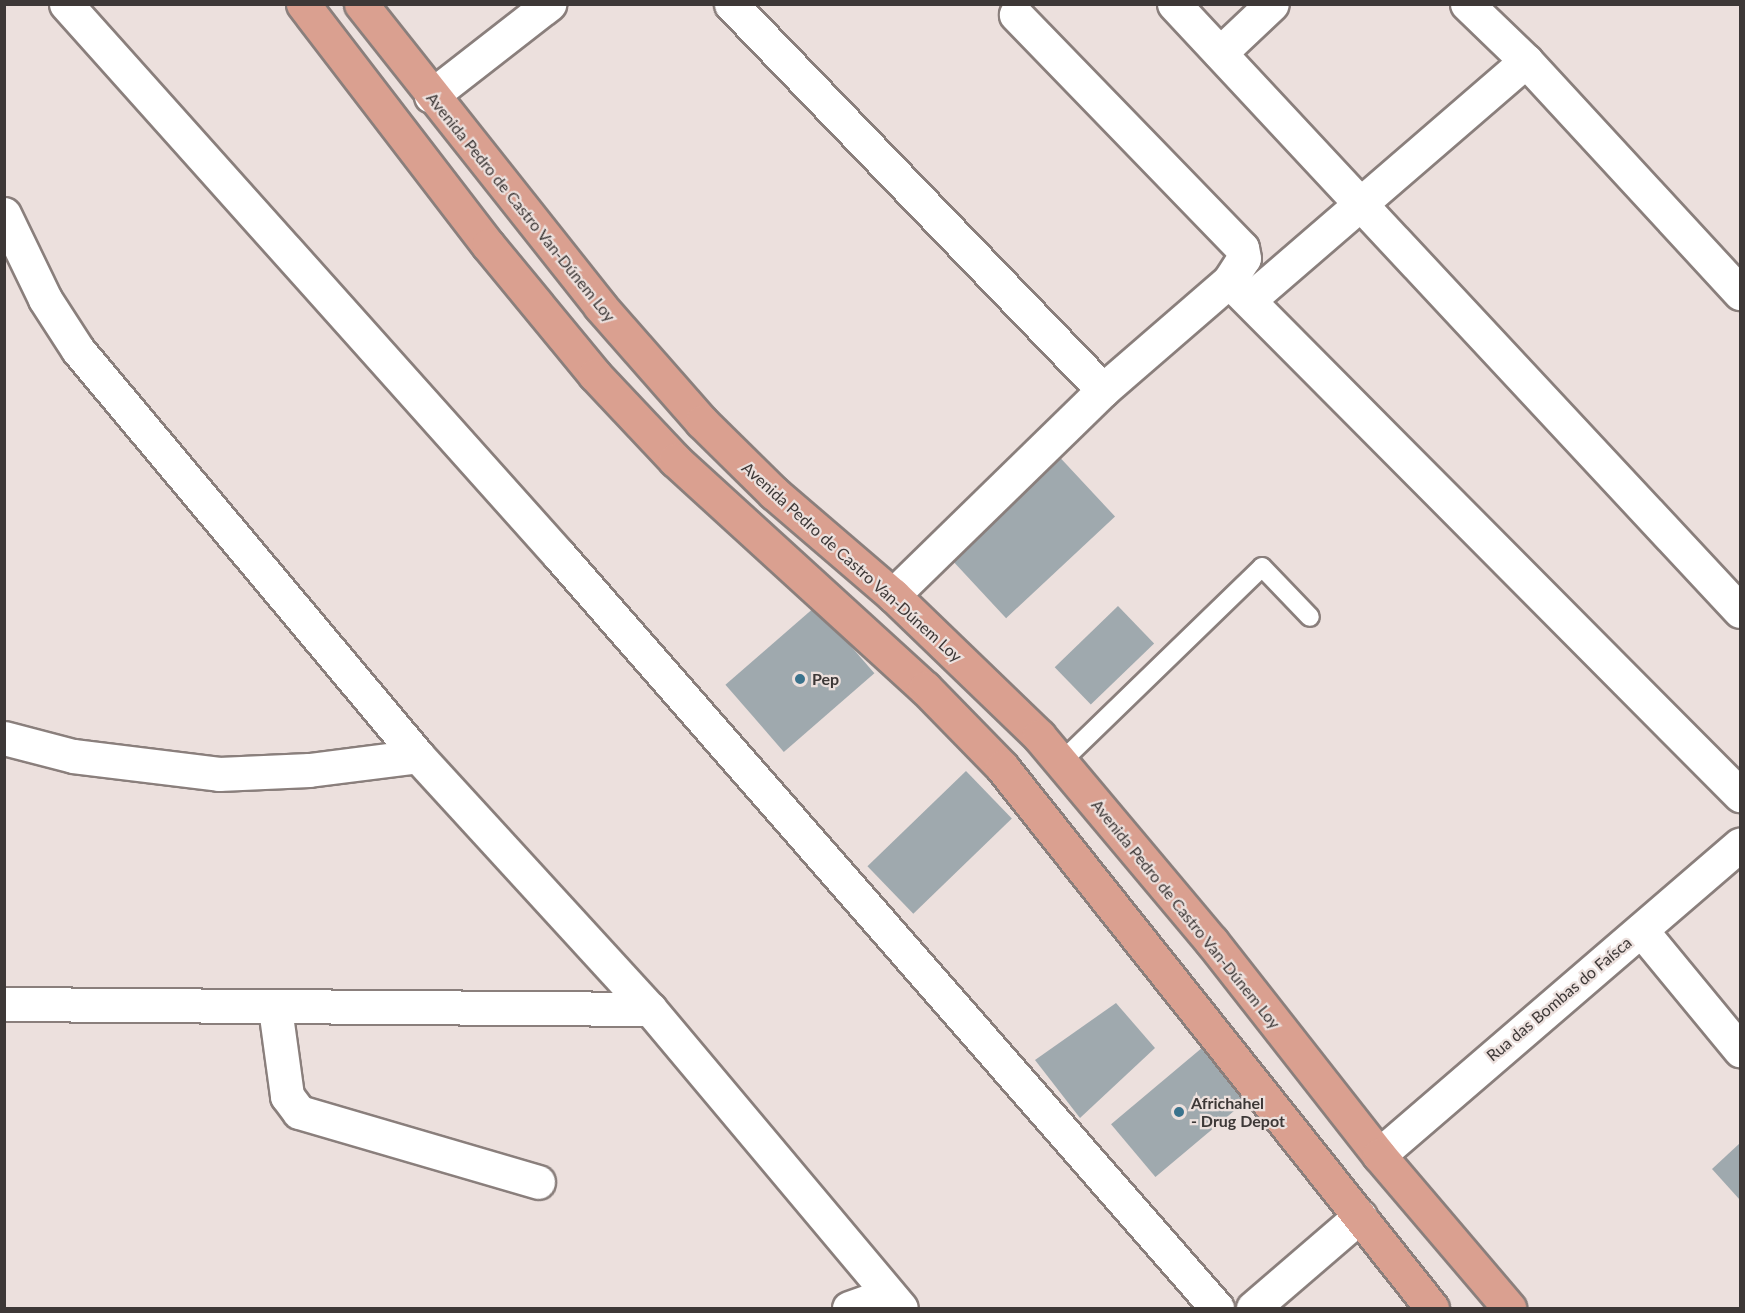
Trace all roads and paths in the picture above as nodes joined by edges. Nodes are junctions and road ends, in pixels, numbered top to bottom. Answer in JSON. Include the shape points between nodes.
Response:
{"nodes":[{"id":1,"x":66,"y":4,"type":"edge"},
{"id":2,"x":303,"y":4,"type":"edge"},
{"id":3,"x":361,"y":4,"type":"edge"},
{"id":4,"x":549,"y":4,"type":"edge"},
{"id":5,"x":731,"y":4,"type":"edge"},
{"id":6,"x":1174,"y":4,"type":"edge"},
{"id":7,"x":1272,"y":4,"type":"edge"},
{"id":8,"x":1467,"y":4,"type":"edge"},
{"id":9,"x":1016,"y":15,"type":"dead end"},
{"id":10,"x":1220,"y":53,"type":"junction"},
{"id":11,"x":1526,"y":61,"type":"junction"},
{"id":12,"x":431,"y":96,"type":"junction"},
{"id":13,"x":1358,"y":202,"type":"junction"},
{"id":14,"x":4,"y":214,"type":"edge"},
{"id":15,"x":1239,"y":291,"type":"junction"},
{"id":16,"x":1740,"y":293,"type":"edge"},
{"id":17,"x":1103,"y":390,"type":"junction"},
{"id":18,"x":893,"y":595,"type":"junction"},
{"id":19,"x":1740,"y":611,"type":"edge"},
{"id":20,"x":1310,"y":617,"type":"dead end"},
{"id":21,"x":4,"y":738,"type":"edge"},
{"id":22,"x":418,"y":756,"type":"junction"},
{"id":23,"x":1061,"y":762,"type":"junction"},
{"id":24,"x":1740,"y":795,"type":"edge"},
{"id":25,"x":1740,"y":845,"type":"edge"},
{"id":26,"x":1641,"y":930,"type":"junction"},
{"id":27,"x":4,"y":1004,"type":"edge"},
{"id":28,"x":275,"y":1008,"type":"junction"},
{"id":29,"x":651,"y":1009,"type":"junction"},
{"id":30,"x":1740,"y":1050,"type":"edge"},
{"id":31,"x":1378,"y":1155,"type":"junction"},
{"id":32,"x":537,"y":1182,"type":"dead end"},
{"id":33,"x":1360,"y":1216,"type":"junction"},
{"id":34,"x":894,"y":1301,"type":"edge"},
{"id":35,"x":849,"y":1308,"type":"edge"},
{"id":36,"x":1216,"y":1308,"type":"edge"},
{"id":37,"x":1253,"y":1308,"type":"edge"},
{"id":38,"x":1432,"y":1308,"type":"edge"},
{"id":39,"x":1509,"y":1308,"type":"edge"}],
"edges":[{"from":1,"to":36,"type":"street","via":[[559,555]]},
{"from":2,"to":33,"type":"highway","via":[[488,244],[595,375],[675,460],[925,688],[1002,767]]},
{"from":3,"to":12,"type":"highway","name":"Avenida Pedro de Castro Van-Dúnem Loy"},
{"from":4,"to":12,"type":"street"},
{"from":5,"to":17,"type":"street"},
{"from":6,"to":10,"type":"street"},
{"from":7,"to":10,"type":"street"},
{"from":8,"to":11,"type":"street"},
{"from":9,"to":15,"type":"street","via":[[1242,248]]},
{"from":10,"to":13,"type":"street"},
{"from":11,"to":13,"type":"street"},
{"from":11,"to":16,"type":"street"},
{"from":12,"to":18,"type":"highway","name":"Avenida Pedro de Castro Van-Dúnem Loy","via":[[600,306],[702,422],[774,493]]},
{"from":13,"to":15,"type":"street"},
{"from":13,"to":19,"type":"street"},
{"from":14,"to":22,"type":"street","via":[[45,299],[78,350]]},
{"from":15,"to":17,"type":"street"},
{"from":15,"to":24,"type":"street"},
{"from":17,"to":18,"type":"street"},
{"from":18,"to":23,"type":"highway","name":"Avenida Pedro de Castro Van-Dúnem Loy"},
{"from":20,"to":23,"type":"lane","via":[[1262,567]]},
{"from":21,"to":22,"type":"street","via":[[73,756],[219,774],[309,770]]},
{"from":22,"to":29,"type":"street"},
{"from":23,"to":31,"type":"highway","name":"Avenida Pedro de Castro Van-Dúnem Loy","via":[[1212,942]]},
{"from":25,"to":26,"type":"street","name":"Rua das Bombas do Faísca"},
{"from":26,"to":30,"type":"street"},
{"from":26,"to":31,"type":"street","name":"Rua das Bombas do Faísca"},
{"from":27,"to":28,"type":"street"},
{"from":28,"to":29,"type":"street"},
{"from":28,"to":32,"type":"street","via":[[287,1096],[299,1112]]},
{"from":29,"to":34,"type":"street"},
{"from":31,"to":39,"type":"highway","name":"Avenida Pedro de Castro Van-Dúnem Loy"},
{"from":33,"to":37,"type":"street"},
{"from":33,"to":38,"type":"highway"},
{"from":34,"to":35,"type":"street"}]}
